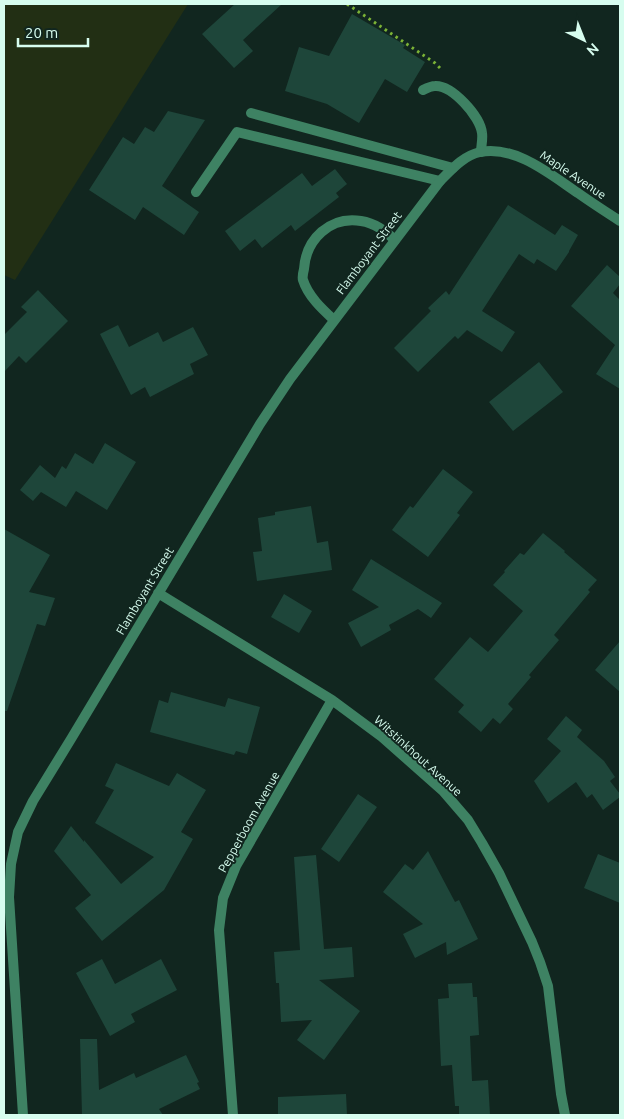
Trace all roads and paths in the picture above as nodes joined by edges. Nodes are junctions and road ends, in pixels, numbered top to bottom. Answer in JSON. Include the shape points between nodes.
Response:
{"nodes":[{"id":1,"x":348,"y":4,"type":"edge"},
{"id":2,"x":444,"y":74,"type":"dead end"},
{"id":3,"x":423,"y":90,"type":"dead end"},
{"id":4,"x":251,"y":113,"type":"dead end"},
{"id":5,"x":481,"y":152,"type":"junction"},
{"id":6,"x":453,"y":168,"type":"junction"},
{"id":7,"x":440,"y":181,"type":"junction"},
{"id":8,"x":196,"y":192,"type":"dead end"},
{"id":9,"x":620,"y":221,"type":"edge"},
{"id":10,"x":395,"y":240,"type":"junction"},
{"id":11,"x":334,"y":320,"type":"junction"},
{"id":12,"x":158,"y":593,"type":"junction"},
{"id":13,"x":332,"y":700,"type":"junction"},
{"id":14,"x":23,"y":1115,"type":"edge"},
{"id":15,"x":234,"y":1115,"type":"edge"},
{"id":16,"x":565,"y":1115,"type":"edge"}],
"edges":[{"from":1,"to":2,"type":"path","via":[[435,63]]},
{"from":3,"to":5,"type":"street","via":[[435,86],[448,89],[462,101],[477,119],[482,132]]},
{"from":4,"to":6,"type":"street"},
{"from":5,"to":6,"type":"street","name":"Flamboyant Street"},
{"from":5,"to":9,"type":"street","name":"Maple Avenue","via":[[505,153],[529,161]]},
{"from":6,"to":7,"type":"street","name":"Flamboyant Street"},
{"from":7,"to":8,"type":"street","via":[[238,132]]},
{"from":7,"to":10,"type":"street","name":"Flamboyant Street"},
{"from":10,"to":11,"type":"street","name":"Flamboyant Street"},
{"from":10,"to":11,"type":"street","via":[[379,227],[362,221],[340,220],[322,231],[309,246],[303,279],[308,292]]},
{"from":11,"to":12,"type":"street","name":"Flamboyant Street","via":[[260,424]]},
{"from":12,"to":13,"type":"street","name":"Witstinkhout Avenue"},
{"from":12,"to":14,"type":"street","name":"Flamboyant Street","via":[[33,801],[18,832],[11,864],[9,897]]},
{"from":13,"to":15,"type":"street","name":"Pepperboom Avenue","via":[[236,866],[223,898],[219,930]]},
{"from":13,"to":16,"type":"street","name":"Witstinkhout Avenue","via":[[382,737],[443,791],[468,820],[499,873],[532,942],[548,986]]}]}
